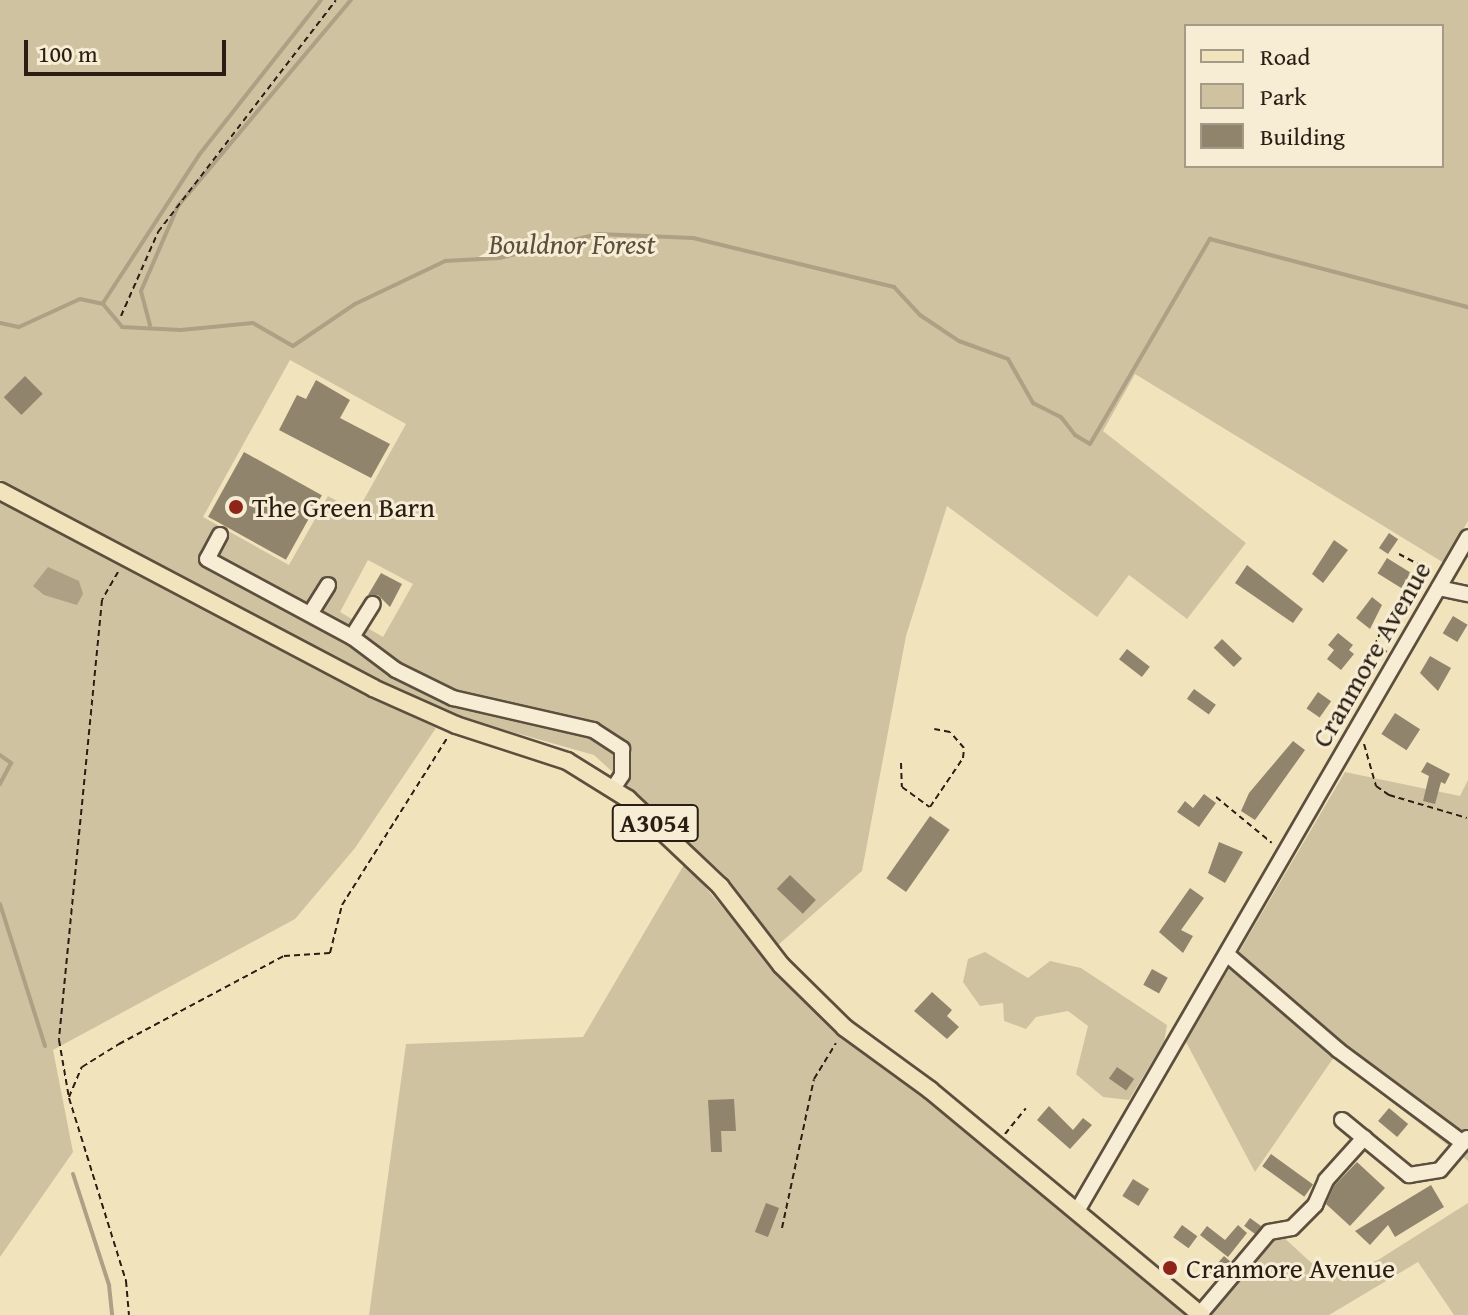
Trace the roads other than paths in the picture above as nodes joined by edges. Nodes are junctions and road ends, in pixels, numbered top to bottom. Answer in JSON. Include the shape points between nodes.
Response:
{"nodes":[{"id":1,"x":0,"y":491,"type":"edge"},
{"id":2,"x":220,"y":535,"type":"dead end"},
{"id":3,"x":1468,"y":537,"type":"edge"},
{"id":4,"x":1442,"y":583,"type":"junction"},
{"id":5,"x":328,"y":585,"type":"dead end"},
{"id":6,"x":1468,"y":594,"type":"edge"},
{"id":7,"x":373,"y":604,"type":"dead end"},
{"id":8,"x":310,"y":614,"type":"junction"},
{"id":9,"x":352,"y":637,"type":"junction"},
{"id":10,"x":613,"y":789,"type":"junction"},
{"id":11,"x":1228,"y":955,"type":"junction"},
{"id":12,"x":1342,"y":1120,"type":"dead end"},
{"id":13,"x":1364,"y":1138,"type":"junction"},
{"id":14,"x":1466,"y":1140,"type":"edge"},
{"id":15,"x":1077,"y":1211,"type":"junction"},
{"id":16,"x":1200,"y":1314,"type":"edge"}],
"edges":[{"from":1,"to":10,"type":"main road","number":"A3054","via":[[373,688],[456,725],[567,761]]},
{"from":2,"to":8,"type":"street","via":[[207,559]]},
{"from":3,"to":4,"type":"street","name":"Cranmore Avenue"},
{"from":4,"to":6,"type":"street"},
{"from":4,"to":11,"type":"street","name":"Cranmore Avenue"},
{"from":5,"to":8,"type":"street"},
{"from":7,"to":9,"type":"street"},
{"from":8,"to":9,"type":"street"},
{"from":9,"to":10,"type":"street","via":[[396,670],[453,698],[593,730],[622,749],[622,775]]},
{"from":10,"to":15,"type":"main road","number":"A3054","via":[[720,886],[781,965],[845,1028]]},
{"from":11,"to":14,"type":"street","via":[[1338,1050]]},
{"from":11,"to":15,"type":"street","name":"Cranmore Avenue"},
{"from":12,"to":13,"type":"street"},
{"from":13,"to":14,"type":"street","via":[[1409,1175],[1440,1170]]},
{"from":13,"to":16,"type":"street","via":[[1326,1180],[1315,1205],[1292,1228],[1269,1232]]},
{"from":15,"to":16,"type":"main road","number":"A3054"}]}
